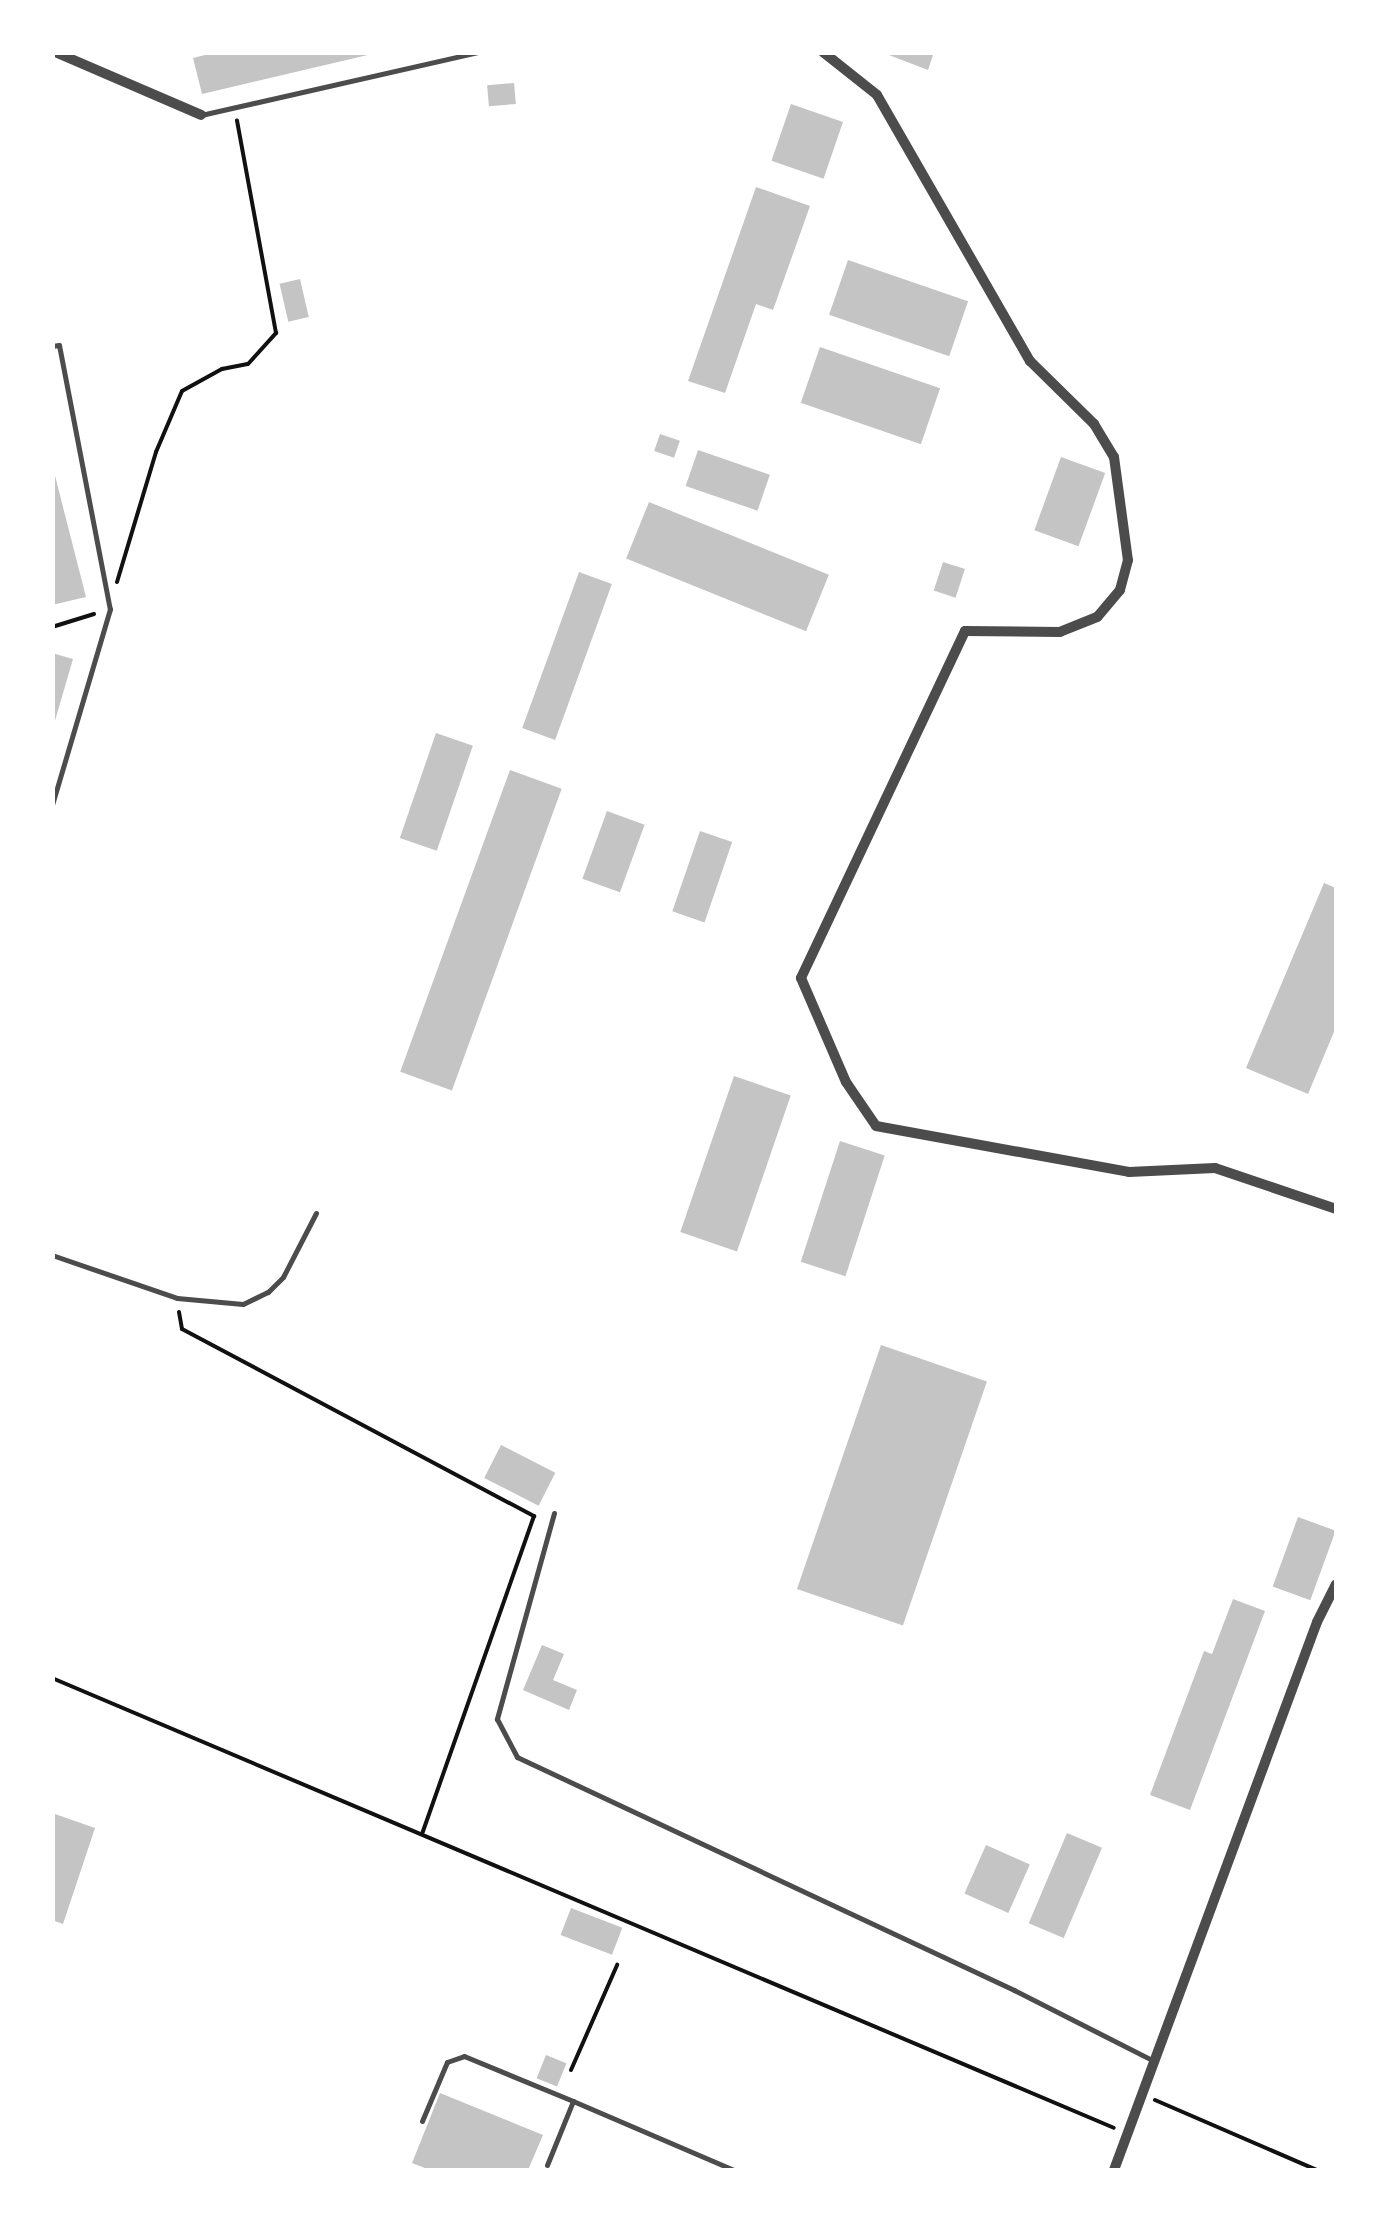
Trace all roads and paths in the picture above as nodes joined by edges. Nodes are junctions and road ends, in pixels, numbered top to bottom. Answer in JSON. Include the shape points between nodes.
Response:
{"nodes":[{"id":1,"x":55,"y":52,"type":"edge"},
{"id":2,"x":479,"y":52,"type":"edge"},
{"id":3,"x":823,"y":52,"type":"edge"},
{"id":4,"x":234,"y":107,"type":"junction"},
{"id":5,"x":201,"y":115,"type":"joint"},
{"id":6,"x":52,"y":346,"type":"edge"},
{"id":7,"x":110,"y":609,"type":"junction"},
{"id":8,"x":52,"y":628,"type":"edge"},
{"id":9,"x":52,"y":804,"type":"edge"},
{"id":10,"x":1336,"y":1209,"type":"edge"},
{"id":11,"x":316,"y":1213,"type":"dead end"},
{"id":12,"x":52,"y":1255,"type":"edge"},
{"id":13,"x":176,"y":1298,"type":"junction"},
{"id":14,"x":554,"y":1513,"type":"dead end"},
{"id":15,"x":1336,"y":1584,"type":"edge"},
{"id":16,"x":52,"y":1678,"type":"edge"},
{"id":17,"x":423,"y":1833,"type":"junction"},
{"id":18,"x":617,"y":1965,"type":"dead end"},
{"id":19,"x":1152,"y":2060,"type":"junction"},
{"id":20,"x":571,"y":2070,"type":"dead end"},
{"id":21,"x":1141,"y":2094,"type":"junction"},
{"id":22,"x":572,"y":2101,"type":"junction"},
{"id":23,"x":422,"y":2121,"type":"dead end"},
{"id":24,"x":1128,"y":2134,"type":"junction"},
{"id":25,"x":547,"y":2165,"type":"dead end"},
{"id":26,"x":734,"y":2170,"type":"edge"},
{"id":27,"x":1114,"y":2170,"type":"edge"},
{"id":28,"x":1317,"y":2170,"type":"edge"}],
"edges":[{"from":1,"to":5,"type":"street"},
{"from":2,"to":4,"type":"lane"},
{"from":3,"to":10,"type":"street","via":[[877,94],[1030,361],[1094,424],[1114,458],[1128,560],[1120,590],[1097,617],[1060,632],[964,631],[800,978],[846,1082],[876,1126],[1128,1172],[1216,1168]]},
{"from":4,"to":5,"type":"lane"},
{"from":4,"to":7,"type":"path","via":[[276,333],[248,364],[222,369],[182,392],[156,452]]},
{"from":6,"to":7,"type":"lane","via":[[59,345]]},
{"from":7,"to":8,"type":"path"},
{"from":7,"to":9,"type":"lane"},
{"from":11,"to":13,"type":"lane","via":[[283,1277],[268,1292],[243,1304]]},
{"from":12,"to":13,"type":"lane"},
{"from":13,"to":17,"type":"path","via":[[182,1329],[534,1516]]},
{"from":14,"to":19,"type":"lane","via":[[496,1720],[517,1756]]},
{"from":15,"to":19,"type":"street"},
{"from":16,"to":17,"type":"path"},
{"from":17,"to":24,"type":"path"},
{"from":18,"to":20,"type":"path"},
{"from":19,"to":21,"type":"street"},
{"from":21,"to":24,"type":"street"},
{"from":21,"to":28,"type":"path"},
{"from":22,"to":23,"type":"lane","via":[[464,2056],[447,2062]]},
{"from":22,"to":25,"type":"lane"},
{"from":22,"to":26,"type":"lane"},
{"from":24,"to":27,"type":"street"}]}
